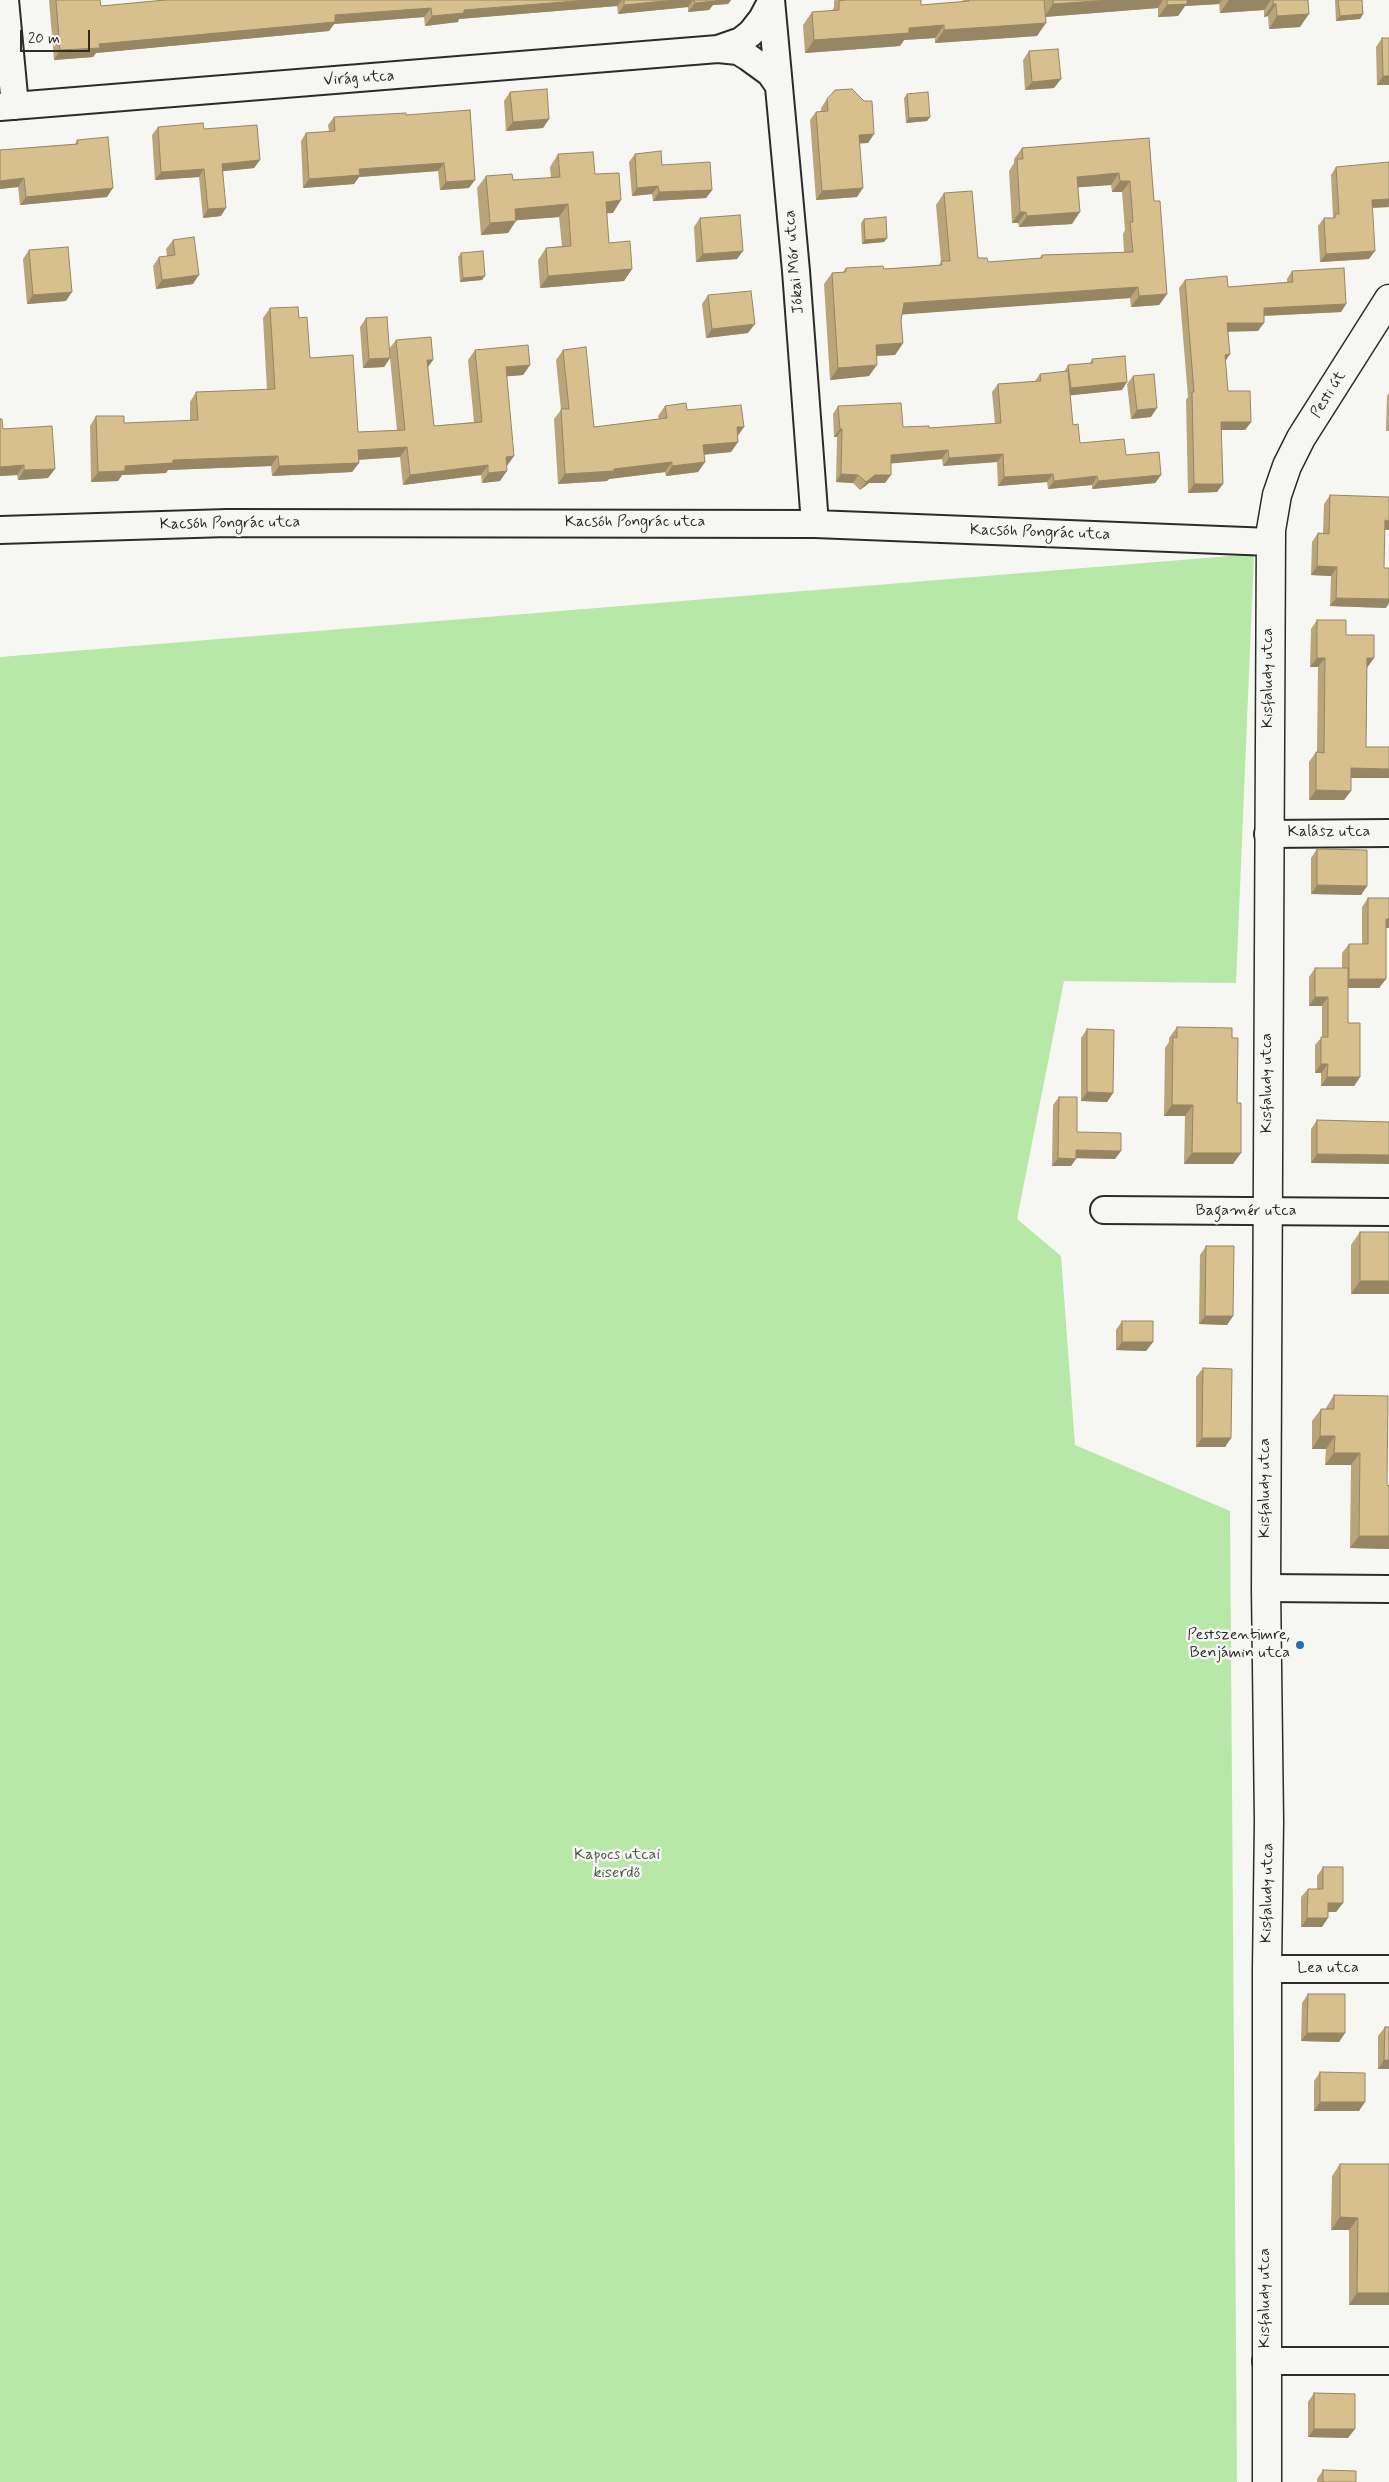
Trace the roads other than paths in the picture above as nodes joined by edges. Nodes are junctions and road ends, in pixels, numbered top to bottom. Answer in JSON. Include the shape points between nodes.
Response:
{"nodes":[{"id":1,"x":5,"y":0,"type":"edge"},
{"id":2,"x":771,"y":1,"type":"edge"},
{"id":3,"x":718,"y":49,"type":"junction"},
{"id":4,"x":779,"y":86,"type":"junction"},
{"id":5,"x":8,"y":106,"type":"edge"},
{"id":6,"x":1389,"y":299,"type":"edge"},
{"id":7,"x":1277,"y":495,"type":"joint"},
{"id":8,"x":815,"y":524,"type":"junction"},
{"id":9,"x":0,"y":530,"type":"edge"},
{"id":10,"x":1270,"y":542,"type":"junction"},
{"id":11,"x":1389,"y":833,"type":"edge"},
{"id":12,"x":1268,"y":834,"type":"junction"},
{"id":13,"x":1104,"y":1210,"type":"dead end"},
{"id":14,"x":1268,"y":1212,"type":"junction"},
{"id":15,"x":1389,"y":1212,"type":"edge"},
{"id":16,"x":1266,"y":1588,"type":"junction"},
{"id":17,"x":1389,"y":1589,"type":"edge"},
{"id":18,"x":1266,"y":1969,"type":"junction"},
{"id":19,"x":1389,"y":1969,"type":"edge"},
{"id":20,"x":1266,"y":2360,"type":"junction"},
{"id":21,"x":1389,"y":2361,"type":"edge"},
{"id":22,"x":1267,"y":2482,"type":"edge"}],
"edges":[{"from":1,"to":5,"type":"street"},
{"from":2,"to":3,"type":"street","name":"Virág utca","via":[[751,33],[742,41]]},
{"from":2,"to":4,"type":"street","name":"Jókai Mór utca"},
{"from":3,"to":4,"type":"street","name":"Virág utca","via":[[748,56],[770,73]]},
{"from":3,"to":5,"type":"street","name":"Virág utca"},
{"from":4,"to":8,"type":"street","name":"Jókai Mór utca"},
{"from":6,"to":7,"type":"street","name":"Pesti út","via":[[1301,438]]},
{"from":7,"to":10,"type":"street","name":"Kisfaludy utca"},
{"from":8,"to":9,"type":"street","name":"Kacsóh Pongrác utca","via":[[227,523]]},
{"from":8,"to":10,"type":"street","name":"Kacsóh Pongrác utca"},
{"from":10,"to":12,"type":"street","name":"Kisfaludy utca"},
{"from":11,"to":12,"type":"street","name":"Kalász utca"},
{"from":12,"to":14,"type":"street","name":"Kisfaludy utca"},
{"from":13,"to":14,"type":"street","name":"Bagamér utca"},
{"from":14,"to":15,"type":"street","name":"Bagamér utca"},
{"from":14,"to":16,"type":"street","name":"Kisfaludy utca"},
{"from":16,"to":17,"type":"street"},
{"from":16,"to":18,"type":"street","name":"Kisfaludy utca","via":[[1269,1822]]},
{"from":18,"to":19,"type":"street","name":"Lea utca"},
{"from":18,"to":20,"type":"street","name":"Kisfaludy utca"},
{"from":20,"to":21,"type":"street"},
{"from":20,"to":22,"type":"street","name":"Kisfaludy utca"}]}
